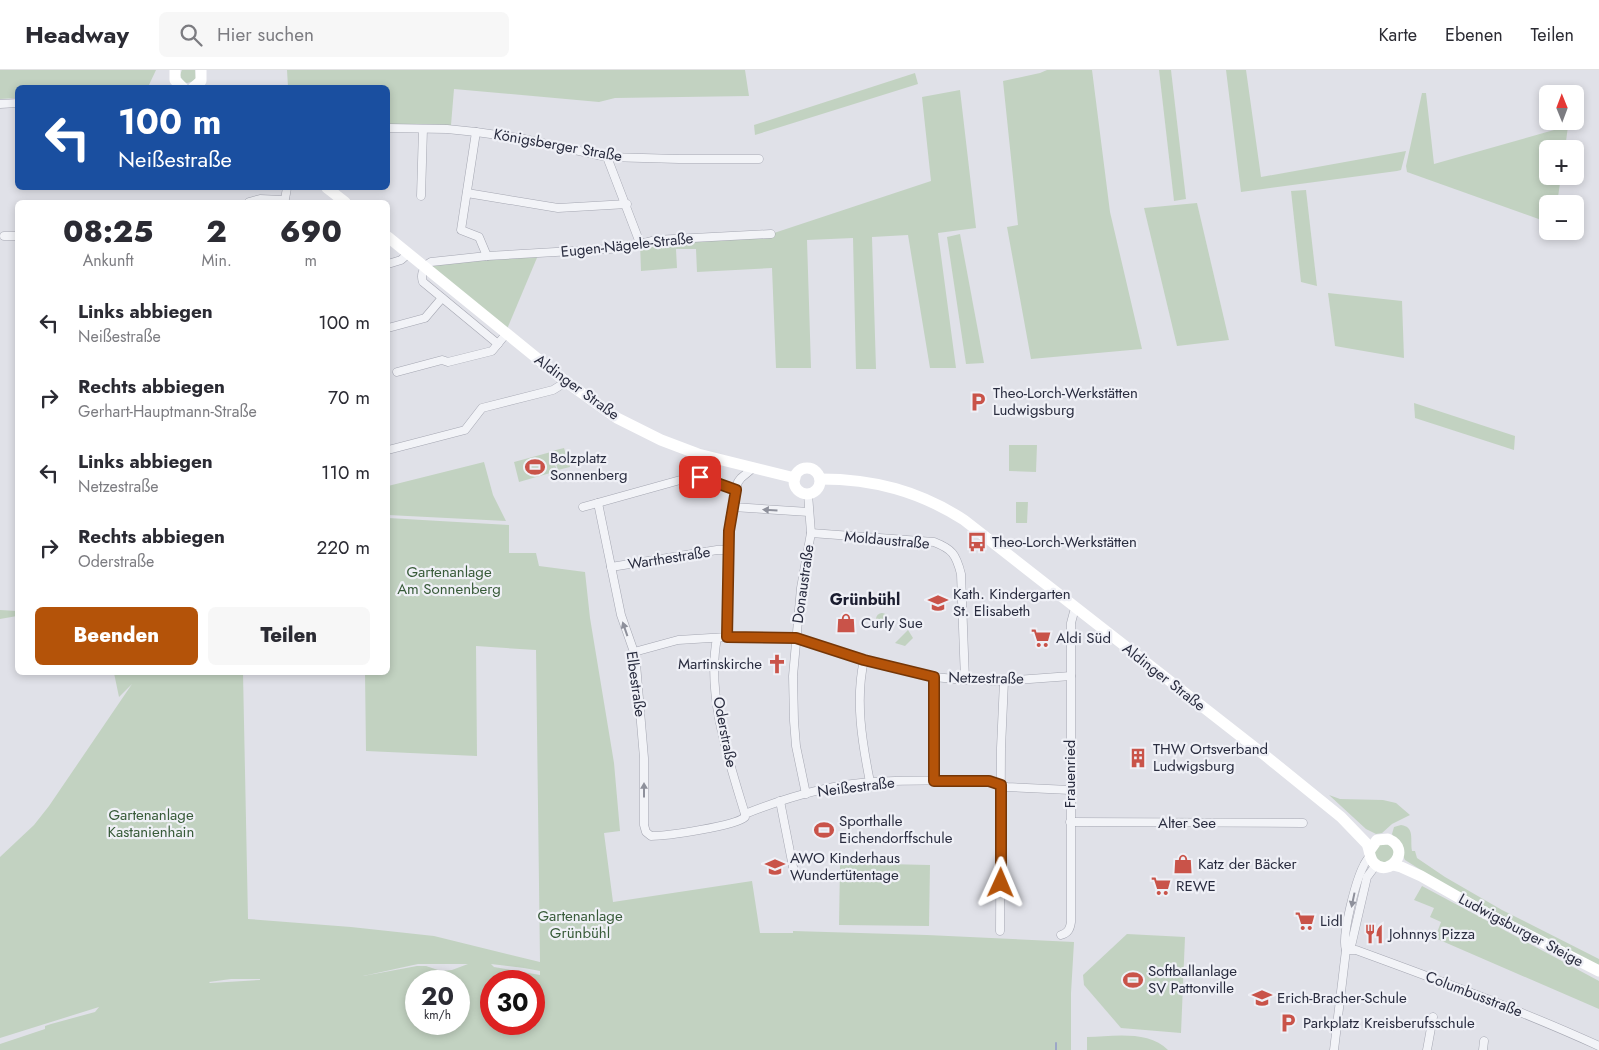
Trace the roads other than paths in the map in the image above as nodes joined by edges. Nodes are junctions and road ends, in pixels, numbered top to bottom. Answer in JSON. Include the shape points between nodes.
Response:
{"nodes":[{"id":1,"x":175,"y":70,"type":"edge"},
{"id":2,"x":201,"y":70,"type":"edge"},
{"id":3,"x":180,"y":85,"type":"edge"},
{"id":4,"x":198,"y":85,"type":"edge"},
{"id":5,"x":15,"y":103,"type":"edge"},
{"id":6,"x":0,"y":104,"type":"edge"},
{"id":7,"x":390,"y":128,"type":"edge"},
{"id":8,"x":423,"y":129,"type":"junction"},
{"id":9,"x":476,"y":132,"type":"junction"},
{"id":10,"x":607,"y":157,"type":"junction"},
{"id":11,"x":759,"y":159,"type":"dead end"},
{"id":12,"x":330,"y":190,"type":"edge"},
{"id":13,"x":467,"y":193,"type":"junction"},
{"id":14,"x":421,"y":196,"type":"dead end"},
{"id":15,"x":256,"y":200,"type":"edge"},
{"id":16,"x":282,"y":200,"type":"edge"},
{"id":17,"x":342,"y":200,"type":"edge"},
{"id":18,"x":626,"y":204,"type":"junction"},
{"id":19,"x":771,"y":234,"type":"dead end"},
{"id":20,"x":4,"y":236,"type":"dead end"},
{"id":21,"x":15,"y":236,"type":"edge"},
{"id":22,"x":390,"y":239,"type":"edge"},
{"id":23,"x":640,"y":243,"type":"junction"},
{"id":24,"x":408,"y":254,"type":"junction"},
{"id":25,"x":487,"y":256,"type":"junction"},
{"id":26,"x":390,"y":263,"type":"edge"},
{"id":27,"x":426,"y":267,"type":"junction"},
{"id":28,"x":442,"y":298,"type":"junction"},
{"id":29,"x":390,"y":327,"type":"edge"},
{"id":30,"x":506,"y":334,"type":"junction"},
{"id":31,"x":498,"y":344,"type":"junction"},
{"id":32,"x":397,"y":372,"type":"dead end"},
{"id":33,"x":565,"y":381,"type":"junction"},
{"id":34,"x":390,"y":449,"type":"edge"},
{"id":35,"x":753,"y":468,"type":"junction"},
{"id":36,"x":795,"y":478,"type":"junction"},
{"id":37,"x":820,"y":479,"type":"junction"},
{"id":38,"x":736,"y":490,"type":"junction"},
{"id":39,"x":808,"y":494,"type":"junction"},
{"id":40,"x":598,"y":503,"type":"junction"},
{"id":41,"x":583,"y":507,"type":"dead end"},
{"id":42,"x":733,"y":507,"type":"junction"},
{"id":43,"x":809,"y":512,"type":"junction"},
{"id":44,"x":811,"y":533,"type":"junction"},
{"id":45,"x":728,"y":550,"type":"junction"},
{"id":46,"x":611,"y":567,"type":"junction"},
{"id":47,"x":1075,"y":608,"type":"junction"},
{"id":48,"x":727,"y":637,"type":"junction"},
{"id":49,"x":717,"y":638,"type":"junction"},
{"id":50,"x":796,"y":638,"type":"junction"},
{"id":51,"x":634,"y":652,"type":"junction"},
{"id":52,"x":864,"y":660,"type":"junction"},
{"id":53,"x":1071,"y":676,"type":"junction"},
{"id":54,"x":934,"y":677,"type":"junction"},
{"id":55,"x":964,"y":680,"type":"junction"},
{"id":56,"x":1004,"y":681,"type":"junction"},
{"id":57,"x":934,"y":781,"type":"junction"},
{"id":58,"x":870,"y":782,"type":"junction"},
{"id":59,"x":1001,"y":785,"type":"junction"},
{"id":60,"x":1070,"y":790,"type":"junction"},
{"id":61,"x":806,"y":794,"type":"junction"},
{"id":62,"x":780,"y":801,"type":"junction"},
{"id":63,"x":745,"y":814,"type":"junction"},
{"id":64,"x":1070,"y":822,"type":"junction"},
{"id":65,"x":1303,"y":823,"type":"dead end"},
{"id":66,"x":650,"y":836,"type":"joint"},
{"id":67,"x":1372,"y":848,"type":"junction"},
{"id":68,"x":1399,"y":853,"type":"junction"},
{"id":69,"x":1393,"y":865,"type":"junction"},
{"id":70,"x":1377,"y":866,"type":"junction"},
{"id":71,"x":794,"y":872,"type":"dead end"},
{"id":72,"x":1421,"y":876,"type":"junction"},
{"id":73,"x":1000,"y":931,"type":"dead end"},
{"id":74,"x":1061,"y":935,"type":"dead end"},
{"id":75,"x":1346,"y":950,"type":"junction"},
{"id":76,"x":1599,"y":971,"type":"edge"},
{"id":77,"x":1433,"y":1016,"type":"dead end"},
{"id":78,"x":1484,"y":1041,"type":"dead end"},
{"id":79,"x":1599,"y":1046,"type":"edge"},
{"id":80,"x":1334,"y":1050,"type":"edge"},
{"id":81,"x":1427,"y":1050,"type":"edge"},
{"id":82,"x":1483,"y":1050,"type":"edge"}],
"edges":[{"from":1,"to":3,"type":"main road","via":[[174,77]]},
{"from":2,"to":4,"type":"main road"},
{"from":5,"to":6,"type":"street"},
{"from":7,"to":8,"type":"street","name":"Königsberger Straße"},
{"from":8,"to":9,"type":"street","name":"Königsberger Straße"},
{"from":8,"to":14,"type":"street"},
{"from":9,"to":10,"type":"street","name":"Königsberger Straße"},
{"from":9,"to":13,"type":"street"},
{"from":10,"to":11,"type":"street","name":"Königsberger Straße"},
{"from":10,"to":18,"type":"street"},
{"from":12,"to":17,"type":"main road"},
{"from":13,"to":18,"type":"street","via":[[558,208]]},
{"from":13,"to":25,"type":"street","via":[[461,230],[480,237]]},
{"from":15,"to":16,"type":"street"},
{"from":18,"to":23,"type":"street"},
{"from":19,"to":23,"type":"street","name":"Eugen-Nägele-Straße"},
{"from":20,"to":21,"type":"street"},
{"from":22,"to":24,"type":"main road","name":"Aldinger Straße"},
{"from":23,"to":25,"type":"street","name":"Eugen-Nägele-Straße","via":[[625,248]]},
{"from":24,"to":26,"type":"street"},
{"from":24,"to":27,"type":"main road","name":"Aldinger Straße"},
{"from":25,"to":27,"type":"street","name":"Eugen-Nägele-Straße","via":[[431,262]]},
{"from":27,"to":28,"type":"street","via":[[422,272],[423,282]]},
{"from":27,"to":30,"type":"main road","name":"Aldinger Straße"},
{"from":28,"to":29,"type":"street","via":[[425,318]]},
{"from":28,"to":31,"type":"street"},
{"from":30,"to":31,"type":"street"},
{"from":30,"to":33,"type":"main road","name":"Aldinger Straße"},
{"from":31,"to":32,"type":"street","via":[[492,351]]},
{"from":33,"to":34,"type":"street","via":[[553,390],[482,408],[465,430]]},
{"from":33,"to":35,"type":"main road","name":"Aldinger Straße","via":[[617,418],[661,440],[698,454]]},
{"from":35,"to":36,"type":"main road","name":"Aldinger Straße"},
{"from":35,"to":38,"type":"street","via":[[741,478]]},
{"from":36,"to":37,"type":"main road","via":[[808,468],[815,470]]},
{"from":36,"to":39,"type":"main road","via":[[797,489]]},
{"from":37,"to":39,"type":"main road","via":[[818,487]]},
{"from":37,"to":47,"type":"main road","name":"Aldinger Straße","via":[[885,485],[939,505],[990,539]]},
{"from":38,"to":40,"type":"street","via":[[708,479],[691,477]]},
{"from":38,"to":42,"type":"street"},
{"from":39,"to":43,"type":"street","name":"Donaustraße"},
{"from":40,"to":41,"type":"street"},
{"from":40,"to":46,"type":"street","name":"Elbestraße"},
{"from":43,"to":42,"type":"street","one_way":true},
{"from":42,"to":45,"type":"street"},
{"from":43,"to":44,"type":"street","name":"Donaustraße"},
{"from":44,"to":50,"type":"street","name":"Donaustraße"},
{"from":44,"to":55,"type":"street","name":"Moldaustraße","via":[[934,542],[946,547],[958,563],[961,574]]},
{"from":45,"to":46,"type":"street","name":"Warthestraße"},
{"from":45,"to":48,"type":"street"},
{"from":51,"to":46,"type":"street","name":"Elbestraße","one_way":true,"via":[[621,616]]},
{"from":47,"to":53,"type":"street","name":"Frauenried"},
{"from":47,"to":67,"type":"main road","name":"Aldinger Straße","via":[[1267,757],[1341,817]]},
{"from":48,"to":49,"type":"street"},
{"from":48,"to":50,"type":"street","name":"Netzestraße"},
{"from":49,"to":51,"type":"street","via":[[678,640]]},
{"from":49,"to":63,"type":"street","name":"Oderstraße","via":[[714,668],[719,716]]},
{"from":50,"to":52,"type":"street","name":"Netzestraße"},
{"from":50,"to":61,"type":"street","name":"Donaustraße","via":[[794,720]]},
{"from":66,"to":51,"type":"street","name":"Elbestraße","one_way":true,"via":[[644,825],[644,758]]},
{"from":52,"to":54,"type":"street","name":"Netzestraße"},
{"from":52,"to":58,"type":"street","via":[[861,725]]},
{"from":53,"to":56,"type":"street","name":"Netzestraße"},
{"from":53,"to":60,"type":"street","name":"Frauenried"},
{"from":54,"to":55,"type":"street","name":"Netzestraße"},
{"from":54,"to":57,"type":"street"},
{"from":55,"to":56,"type":"street","name":"Netzestraße"},
{"from":56,"to":59,"type":"street"},
{"from":57,"to":58,"type":"street","name":"Neißestraße"},
{"from":57,"to":59,"type":"street","name":"Neißestraße","via":[[989,781]]},
{"from":58,"to":61,"type":"street","name":"Neißestraße"},
{"from":59,"to":60,"type":"street","name":"Neißestraße"},
{"from":59,"to":73,"type":"street"},
{"from":60,"to":64,"type":"street","name":"Frauenried"},
{"from":61,"to":62,"type":"street","name":"Neißestraße"},
{"from":62,"to":63,"type":"street","name":"Neißestraße"},
{"from":62,"to":71,"type":"street"},
{"from":63,"to":66,"type":"street","name":"Neißestraße","via":[[743,820],[705,829]]},
{"from":64,"to":65,"type":"street","name":"Alter See"},
{"from":64,"to":74,"type":"street","name":"Frauenried","via":[[1070,922],[1069,929]]},
{"from":67,"to":68,"type":"main road","via":[[1384,838],[1396,844]]},
{"from":67,"to":70,"type":"main road"},
{"from":67,"to":75,"type":"street","one_way":true,"via":[[1355,889],[1344,941]]},
{"from":68,"to":69,"type":"main road"},
{"from":68,"to":72,"type":"main road"},
{"from":69,"to":70,"type":"main road"},
{"from":69,"to":72,"type":"main road"},
{"from":70,"to":75,"type":"street","via":[[1367,877],[1352,942]]},
{"from":72,"to":76,"type":"main road","name":"Ludwigsburger Steige"},
{"from":75,"to":79,"type":"street","name":"Columbusstraße","via":[[1356,950],[1470,992]]},
{"from":75,"to":80,"type":"street"},
{"from":77,"to":81,"type":"street"},
{"from":78,"to":82,"type":"street"}]}
